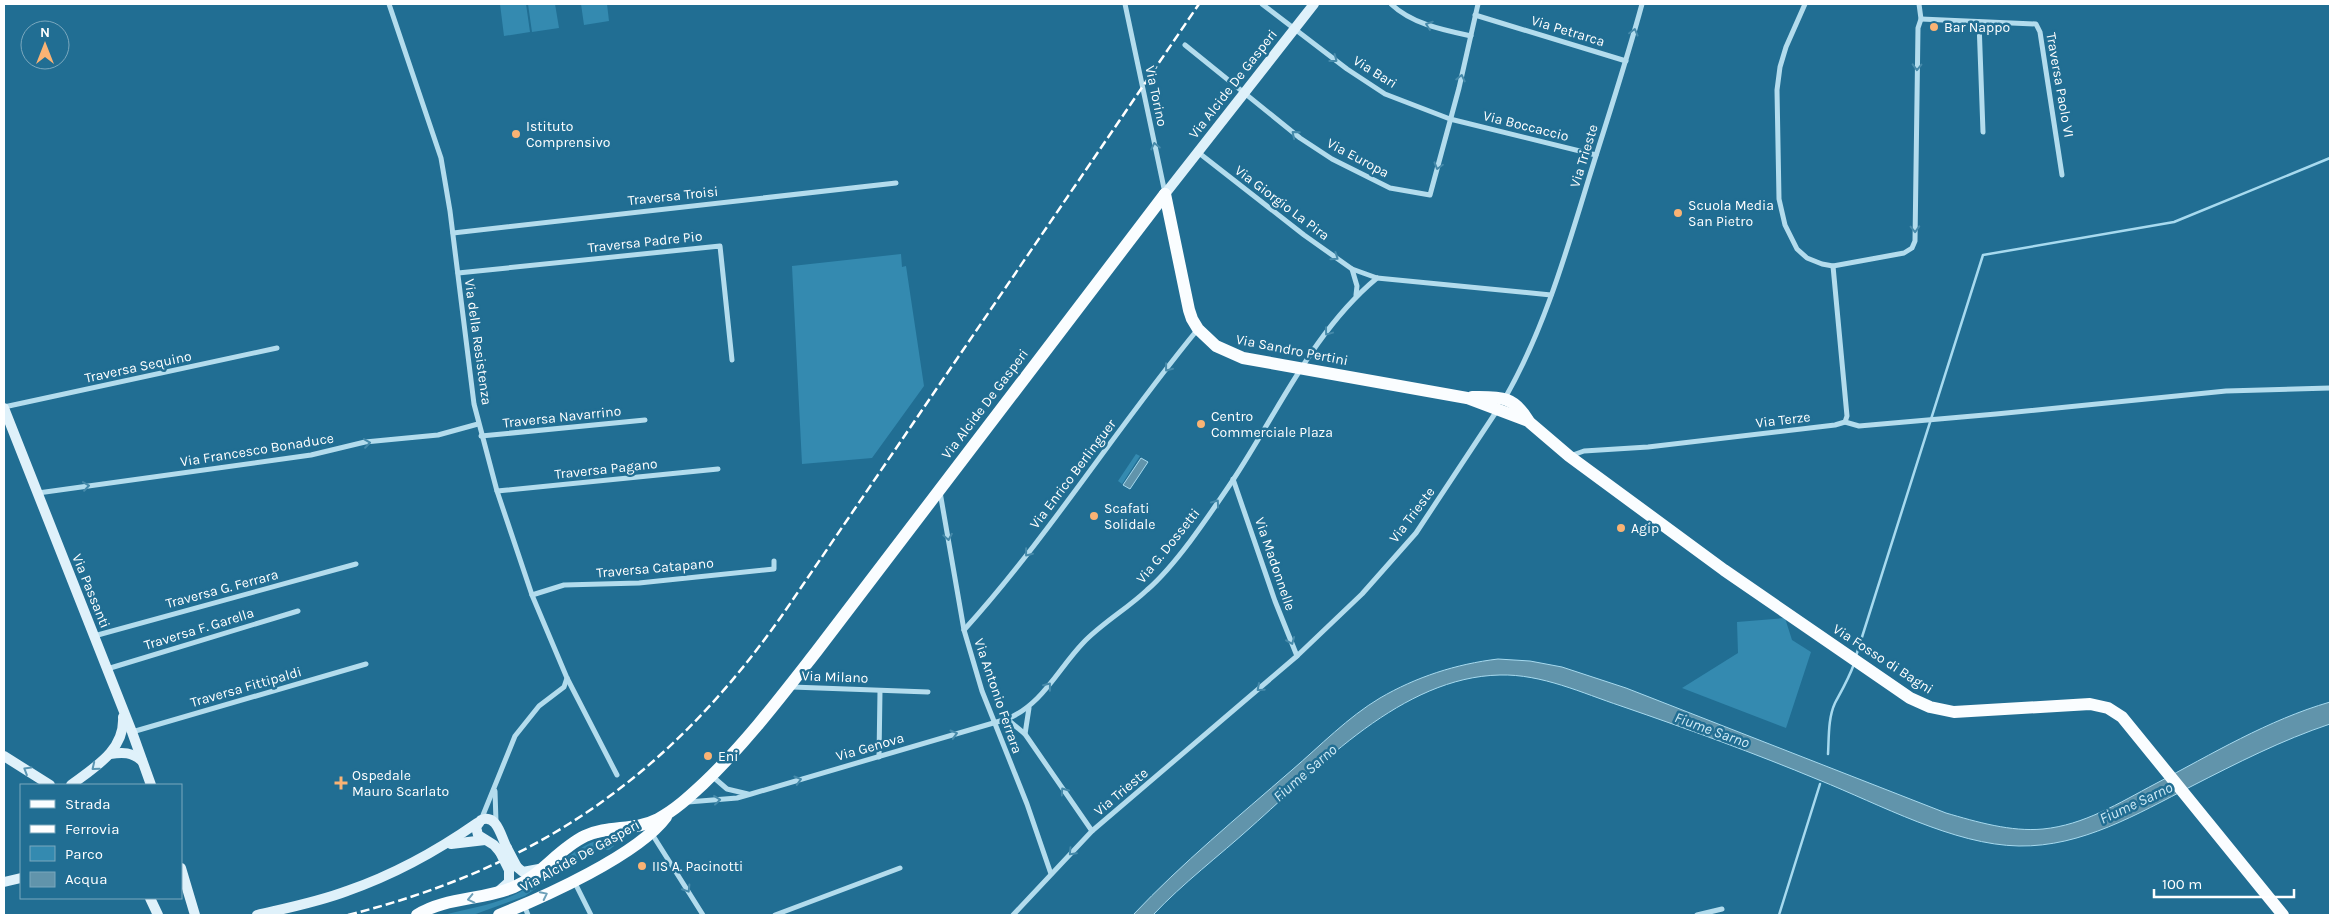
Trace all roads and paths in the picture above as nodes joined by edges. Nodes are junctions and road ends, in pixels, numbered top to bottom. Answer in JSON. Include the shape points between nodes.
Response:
{"nodes":[{"id":1,"x":390,"y":4,"type":"edge"},
{"id":2,"x":1125,"y":4,"type":"edge"},
{"id":3,"x":1262,"y":4,"type":"edge"},
{"id":4,"x":1314,"y":4,"type":"edge"},
{"id":5,"x":1391,"y":4,"type":"edge"},
{"id":6,"x":1478,"y":4,"type":"edge"},
{"id":7,"x":1642,"y":4,"type":"edge"},
{"id":8,"x":1805,"y":4,"type":"edge"},
{"id":9,"x":1919,"y":4,"type":"edge"},
{"id":10,"x":1475,"y":15,"type":"junction"},
{"id":11,"x":1921,"y":19,"type":"junction"},
{"id":12,"x":1979,"y":22,"type":"junction"},
{"id":13,"x":1296,"y":29,"type":"junction"},
{"id":14,"x":1471,"y":36,"type":"junction"},
{"id":15,"x":1185,"y":46,"type":"dead end"},
{"id":16,"x":1626,"y":61,"type":"junction"},
{"id":17,"x":1246,"y":94,"type":"junction"},
{"id":18,"x":1450,"y":119,"type":"junction"},
{"id":19,"x":1983,"y":132,"type":"dead end"},
{"id":20,"x":1199,"y":153,"type":"junction"},
{"id":21,"x":1596,"y":156,"type":"junction"},
{"id":22,"x":2062,"y":175,"type":"dead end"},
{"id":23,"x":896,"y":183,"type":"dead end"},
{"id":24,"x":1165,"y":194,"type":"junction"},
{"id":25,"x":453,"y":233,"type":"junction"},
{"id":26,"x":1833,"y":266,"type":"junction"},
{"id":27,"x":1352,"y":269,"type":"junction"},
{"id":28,"x":458,"y":272,"type":"junction"},
{"id":29,"x":1377,"y":278,"type":"junction"},
{"id":30,"x":1356,"y":295,"type":"junction"},
{"id":31,"x":1551,"y":295,"type":"junction"},
{"id":32,"x":1198,"y":329,"type":"junction"},
{"id":33,"x":277,"y":348,"type":"dead end"},
{"id":34,"x":732,"y":360,"type":"dead end"},
{"id":35,"x":1301,"y":368,"type":"junction"},
{"id":36,"x":2330,"y":388,"type":"edge"},
{"id":37,"x":1501,"y":404,"type":"junction"},
{"id":38,"x":4,"y":408,"type":"edge"},
{"id":39,"x":645,"y":420,"type":"dead end"},
{"id":40,"x":1845,"y":422,"type":"junction"},
{"id":41,"x":478,"y":424,"type":"junction"},
{"id":42,"x":481,"y":436,"type":"junction"},
{"id":43,"x":1568,"y":456,"type":"junction"},
{"id":44,"x":718,"y":469,"type":"dead end"},
{"id":45,"x":1233,"y":479,"type":"junction"},
{"id":46,"x":939,"y":489,"type":"junction"},
{"id":47,"x":497,"y":492,"type":"junction"},
{"id":48,"x":38,"y":493,"type":"junction"},
{"id":49,"x":774,"y":561,"type":"dead end"},
{"id":50,"x":356,"y":564,"type":"dead end"},
{"id":51,"x":532,"y":595,"type":"junction"},
{"id":52,"x":298,"y":611,"type":"dead end"},
{"id":53,"x":964,"y":630,"type":"junction"},
{"id":54,"x":94,"y":636,"type":"junction"},
{"id":55,"x":1297,"y":656,"type":"junction"},
{"id":56,"x":366,"y":664,"type":"dead end"},
{"id":57,"x":107,"y":669,"type":"junction"},
{"id":58,"x":567,"y":678,"type":"junction"},
{"id":59,"x":789,"y":687,"type":"junction"},
{"id":60,"x":880,"y":691,"type":"junction"},
{"id":61,"x":928,"y":692,"type":"dead end"},
{"id":62,"x":1029,"y":708,"type":"junction"},
{"id":63,"x":123,"y":713,"type":"junction"},
{"id":64,"x":1007,"y":719,"type":"junction"},
{"id":65,"x":994,"y":722,"type":"junction"},
{"id":66,"x":132,"y":732,"type":"junction"},
{"id":67,"x":1025,"y":734,"type":"junction"},
{"id":68,"x":110,"y":754,"type":"junction"},
{"id":69,"x":4,"y":756,"type":"edge"},
{"id":70,"x":878,"y":756,"type":"junction"},
{"id":71,"x":143,"y":762,"type":"junction"},
{"id":72,"x":617,"y":775,"type":"dead end"},
{"id":73,"x":711,"y":776,"type":"junction"},
{"id":74,"x":48,"y":784,"type":"edge"},
{"id":75,"x":73,"y":784,"type":"edge"},
{"id":76,"x":151,"y":784,"type":"edge"},
{"id":77,"x":495,"y":788,"type":"junction"},
{"id":78,"x":751,"y":794,"type":"junction"},
{"id":79,"x":683,"y":802,"type":"junction"},
{"id":80,"x":669,"y":813,"type":"junction"},
{"id":81,"x":479,"y":822,"type":"junction"},
{"id":82,"x":496,"y":822,"type":"junction"},
{"id":83,"x":605,"y":830,"type":"junction"},
{"id":84,"x":1092,"y":831,"type":"junction"},
{"id":85,"x":652,"y":833,"type":"junction"},
{"id":86,"x":485,"y":840,"type":"junction"},
{"id":87,"x":448,"y":845,"type":"junction"},
{"id":88,"x":503,"y":850,"type":"junction"},
{"id":89,"x":613,"y":858,"type":"junction"},
{"id":90,"x":546,"y":865,"type":"junction"},
{"id":91,"x":900,"y":868,"type":"dead end"},
{"id":92,"x":513,"y":869,"type":"junction"},
{"id":93,"x":182,"y":871,"type":"edge"},
{"id":94,"x":1052,"y":874,"type":"junction"},
{"id":95,"x":20,"y":878,"type":"edge"},
{"id":96,"x":574,"y":880,"type":"junction"},
{"id":97,"x":4,"y":882,"type":"edge"},
{"id":98,"x":494,"y":893,"type":"junction"},
{"id":99,"x":150,"y":899,"type":"edge"},
{"id":100,"x":1722,"y":909,"type":"dead end"},
{"id":101,"x":526,"y":910,"type":"edge"},
{"id":102,"x":158,"y":915,"type":"edge"},
{"id":103,"x":195,"y":915,"type":"edge"},
{"id":104,"x":258,"y":915,"type":"edge"},
{"id":105,"x":417,"y":915,"type":"edge"},
{"id":106,"x":499,"y":915,"type":"edge"},
{"id":107,"x":591,"y":915,"type":"edge"},
{"id":108,"x":703,"y":915,"type":"edge"},
{"id":109,"x":774,"y":915,"type":"edge"},
{"id":110,"x":1013,"y":915,"type":"edge"},
{"id":111,"x":1698,"y":915,"type":"edge"},
{"id":112,"x":2283,"y":915,"type":"edge"}],
"edges":[{"from":1,"to":25,"type":"street","name":"Via della Resistenza","via":[[441,158]]},
{"from":24,"to":2,"type":"street","name":"Via Torino","one_way":true},
{"from":3,"to":13,"type":"street","name":"Via Bari"},
{"from":4,"to":13,"type":"street","name":"Via Alcide De Gasperi"},
{"from":14,"to":5,"type":"street","one_way":true,"via":[[1423,23]]},
{"from":6,"to":10,"type":"street"},
{"from":16,"to":7,"type":"street","name":"Via Trieste","one_way":true},
{"from":8,"to":26,"type":"street","via":[[1786,47],[1777,90],[1780,206],[1797,249],[1808,258]]},
{"from":9,"to":11,"type":"street"},
{"from":10,"to":14,"type":"street"},
{"from":10,"to":16,"type":"street","name":"Via Petrarca"},
{"from":11,"to":12,"type":"street","name":"Traversa Paolo VI"},
{"from":11,"to":26,"type":"street","one_way":true,"via":[[1918,28],[1916,241],[1904,253]]},
{"from":12,"to":19,"type":"street"},
{"from":12,"to":22,"type":"street","name":"Traversa Paolo VI","via":[[2028,22],[2039,28]]},
{"from":13,"to":17,"type":"street","name":"Via Alcide De Gasperi"},
{"from":13,"to":18,"type":"street","name":"Via Bari","one_way":true,"via":[[1385,94]]},
{"from":18,"to":14,"type":"street","one_way":true},
{"from":15,"to":17,"type":"street"},
{"from":16,"to":21,"type":"street","name":"Via Trieste"},
{"from":18,"to":17,"type":"street","name":"Via Europa","one_way":true,"via":[[1430,195],[1390,188],[1361,175],[1300,138]]},
{"from":17,"to":20,"type":"street","name":"Via Alcide De Gasperi"},
{"from":18,"to":21,"type":"street","name":"Via Boccaccio"},
{"from":20,"to":24,"type":"street","name":"Via Alcide De Gasperi"},
{"from":20,"to":27,"type":"street","name":"Via Giorgio La Pira","one_way":true},
{"from":21,"to":31,"type":"street","name":"Via Trieste"},
{"from":23,"to":25,"type":"street","name":"Traversa Troisi"},
{"from":24,"to":32,"type":"main road","name":"Via Sandro Pertini","via":[[1189,310]]},
{"from":24,"to":46,"type":"main road","name":"Via Alcide De Gasperi"},
{"from":25,"to":28,"type":"street","name":"Via della Resistenza"},
{"from":26,"to":40,"type":"street"},
{"from":27,"to":29,"type":"street","name":"Via Giorgio La Pira"},
{"from":27,"to":30,"type":"street"},
{"from":28,"to":34,"type":"street","name":"Traversa Padre Pio","via":[[720,246]]},
{"from":28,"to":41,"type":"street","name":"Via della Resistenza"},
{"from":29,"to":30,"type":"street"},
{"from":29,"to":31,"type":"street","name":"Via Giorgio La Pira"},
{"from":30,"to":35,"type":"street","name":"Via G. Dossetti","one_way":true},
{"from":31,"to":37,"type":"street","name":"Via Trieste","via":[[1528,353]]},
{"from":32,"to":35,"type":"main road","name":"Via Sandro Pertini","via":[[1216,346],[1236,356]]},
{"from":32,"to":53,"type":"street","name":"Via Enrico Berlinguer","one_way":true,"via":[[1033,546]]},
{"from":33,"to":38,"type":"street","name":"Traversa Sequino"},
{"from":35,"to":37,"type":"main road","name":"Via Sandro Pertini"},
{"from":35,"to":45,"type":"street","name":"Via G. Dossetti"},
{"from":36,"to":40,"type":"street","name":"Via Terze","via":[[2226,391],[1859,426]]},
{"from":37,"to":43,"type":"main road","name":"Via Fosso di Bagni","via":[[1528,421]]},
{"from":37,"to":55,"type":"street","name":"Via Trieste","via":[[1416,533],[1362,594]]},
{"from":38,"to":48,"type":"street","name":"Via Passanti"},
{"from":39,"to":42,"type":"street","name":"Traversa Navarrino"},
{"from":40,"to":43,"type":"street","name":"Via Terze","via":[[1648,448],[1584,451]]},
{"from":41,"to":42,"type":"street","name":"Via della Resistenza"},
{"from":48,"to":41,"type":"street","name":"Via Francesco Bonaduce","one_way":true,"via":[[311,455],[365,442],[438,435]]},
{"from":42,"to":47,"type":"street","name":"Via della Resistenza"},
{"from":43,"to":112,"type":"main road","name":"Via Fosso di Bagni","via":[[1724,570],[1910,698],[1941,710],[1969,712],[2090,704],[2116,712]]},
{"from":44,"to":47,"type":"street","name":"Traversa Pagano"},
{"from":45,"to":55,"type":"street","name":"Via Madonnelle","one_way":true},
{"from":62,"to":45,"type":"street","name":"Via G. Dossetti","one_way":true,"via":[[1085,641],[1158,580]]},
{"from":46,"to":53,"type":"street","name":"Via Antonio Ferrara","one_way":true},
{"from":46,"to":59,"type":"main road","name":"Via Alcide De Gasperi"},
{"from":47,"to":51,"type":"street","name":"Via della Resistenza"},
{"from":48,"to":54,"type":"street","name":"Via Passanti"},
{"from":49,"to":51,"type":"street","name":"Traversa Catapano","via":[[774,569],[639,583],[564,585]]},
{"from":50,"to":54,"type":"street","name":"Traversa G. Ferrara"},
{"from":51,"to":58,"type":"street","name":"Via della Resistenza"},
{"from":52,"to":57,"type":"street","name":"Traversa F. Garella"},
{"from":53,"to":65,"type":"street","name":"Via Antonio Ferrara"},
{"from":54,"to":57,"type":"street","name":"Via Passanti"},
{"from":55,"to":84,"type":"street","name":"Via Trieste","one_way":true},
{"from":56,"to":66,"type":"street","name":"Traversa Fittipaldi"},
{"from":57,"to":63,"type":"street","name":"Via Passanti"},
{"from":58,"to":72,"type":"street","name":"Via della Resistenza"},
{"from":58,"to":77,"type":"street","via":[[564,687],[539,706],[522,725],[509,746]]},
{"from":59,"to":60,"type":"street","name":"Via Milano"},
{"from":59,"to":73,"type":"main road","name":"Via Alcide De Gasperi"},
{"from":60,"to":61,"type":"street","name":"Via Milano"},
{"from":60,"to":70,"type":"street","name":"Via Milano"},
{"from":62,"to":64,"type":"street","name":"Via G. Dossetti"},
{"from":62,"to":67,"type":"street"},
{"from":63,"to":66,"type":"street","name":"Via Passanti"},
{"from":63,"to":68,"type":"street","via":[[123,733]]},
{"from":64,"to":65,"type":"street","name":"Via G. Dossetti"},
{"from":64,"to":67,"type":"street"},
{"from":70,"to":65,"type":"street","name":"Via Genova","one_way":true},
{"from":65,"to":94,"type":"street","name":"Via Antonio Ferrara"},
{"from":66,"to":71,"type":"street","name":"Via Passanti"},
{"from":84,"to":67,"type":"street","one_way":true},
{"from":68,"to":71,"type":"street","via":[[127,753]]},
{"from":68,"to":75,"type":"street","one_way":true},
{"from":74,"to":69,"type":"street","one_way":true},
{"from":78,"to":70,"type":"street","name":"Via Genova","one_way":true},
{"from":71,"to":76,"type":"street","name":"Via Passanti"},
{"from":73,"to":78,"type":"street","name":"Via Genova","via":[[727,789]]},
{"from":73,"to":79,"type":"main road","name":"Via Alcide De Gasperi"},
{"from":77,"to":81,"type":"street"},
{"from":77,"to":82,"type":"street"},
{"from":79,"to":78,"type":"street","name":"Via Genova","one_way":true},
{"from":79,"to":80,"type":"main road","name":"Via Alcide De Gasperi"},
{"from":80,"to":83,"type":"main road","name":"Via Alcide De Gasperi","via":[[648,823]]},
{"from":80,"to":85,"type":"main road","name":"Via Alcide De Gasperi"},
{"from":81,"to":82,"type":"street","via":[[488,818]]},
{"from":81,"to":86,"type":"street","via":[[478,835]]},
{"from":81,"to":87,"type":"street"},
{"from":82,"to":88,"type":"street"},
{"from":83,"to":89,"type":"main road","via":[[618,834],[621,839],[621,846]]},
{"from":83,"to":90,"type":"main road","name":"Via Alcide De Gasperi","via":[[584,836]]},
{"from":84,"to":94,"type":"street","name":"Via Trieste","one_way":true},
{"from":85,"to":89,"type":"main road","name":"Via Alcide De Gasperi"},
{"from":85,"to":108,"type":"street","one_way":true},
{"from":86,"to":87,"type":"street"},
{"from":86,"to":88,"type":"street"},
{"from":87,"to":104,"type":"street","via":[[363,886]]},
{"from":88,"to":92,"type":"street","bridge":true},
{"from":89,"to":96,"type":"main road","name":"Via Alcide De Gasperi"},
{"from":90,"to":92,"type":"street","via":[[528,872]]},
{"from":90,"to":98,"type":"main road","name":"Via Alcide De Gasperi","via":[[532,878]]},
{"from":91,"to":109,"type":"street"},
{"from":92,"to":98,"type":"street","via":[[509,882]]},
{"from":93,"to":103,"type":"street"},
{"from":94,"to":110,"type":"street","name":"Via Trieste"},
{"from":95,"to":97,"type":"street"},
{"from":101,"to":96,"type":"main road","name":"Via Alcide De Gasperi","one_way":true},
{"from":96,"to":107,"type":"street"},
{"from":98,"to":105,"type":"main road","name":"Via Alcide De Gasperi","one_way":true},
{"from":99,"to":102,"type":"street"},
{"from":100,"to":111,"type":"street"},
{"from":101,"to":106,"type":"main road","name":"Via Alcide De Gasperi"}]}
